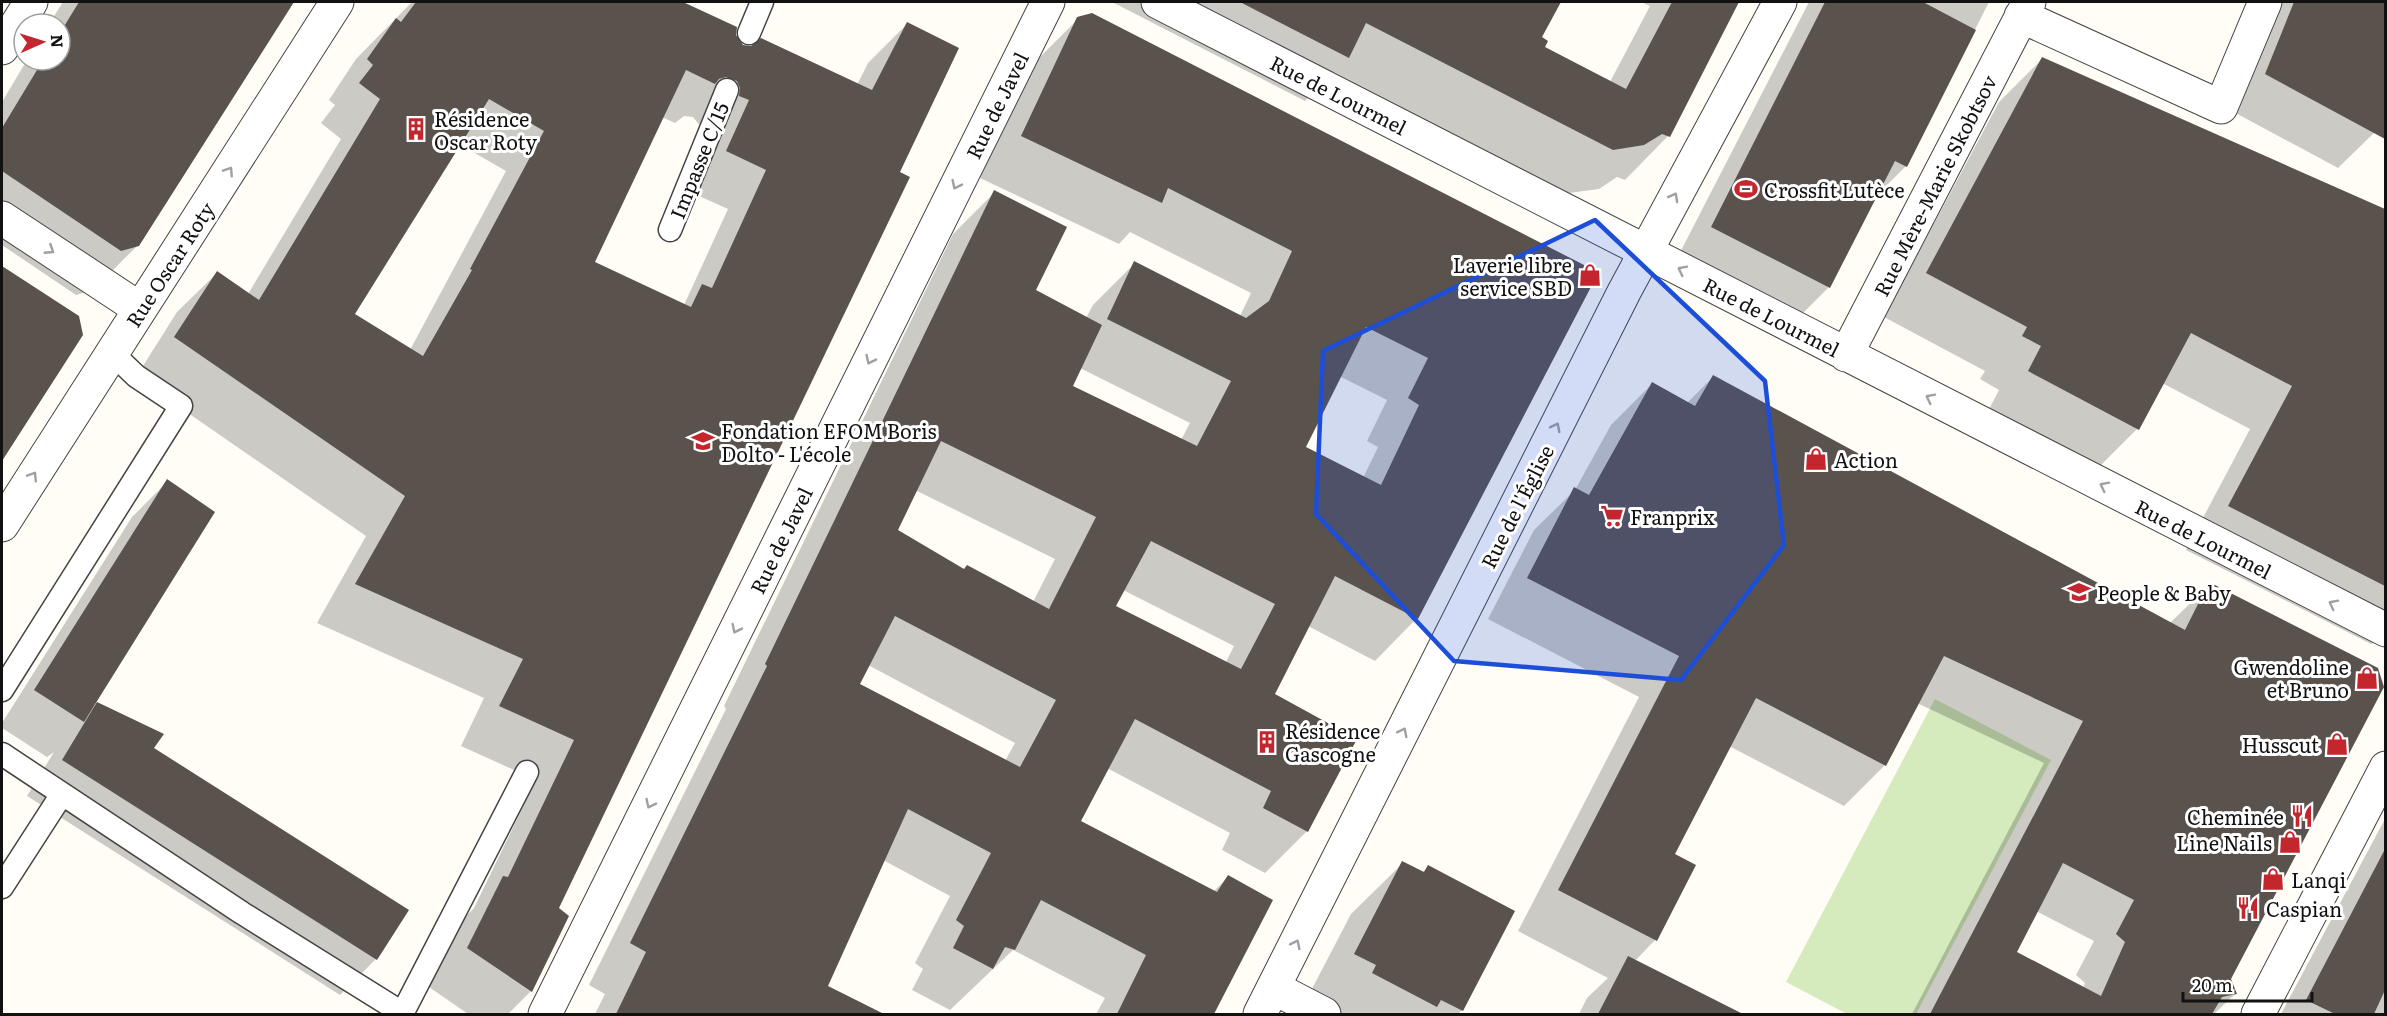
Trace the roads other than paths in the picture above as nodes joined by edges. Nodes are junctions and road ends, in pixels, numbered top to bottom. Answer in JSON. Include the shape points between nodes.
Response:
{"nodes":[{"id":1,"x":31,"y":2,"type":"edge"},
{"id":2,"x":337,"y":2,"type":"edge"},
{"id":3,"x":762,"y":2,"type":"edge"},
{"id":4,"x":1048,"y":2,"type":"edge"},
{"id":5,"x":1158,"y":2,"type":"edge"},
{"id":6,"x":1780,"y":2,"type":"edge"},
{"id":7,"x":2265,"y":2,"type":"edge"},
{"id":8,"x":2025,"y":9,"type":"edge"},
{"id":9,"x":749,"y":33,"type":"dead end"},
{"id":10,"x":2,"y":48,"type":"edge"},
{"id":11,"x":727,"y":90,"type":"dead end"},
{"id":12,"x":2,"y":218,"type":"edge"},
{"id":13,"x":670,"y":230,"type":"dead end"},
{"id":14,"x":1646,"y":251,"type":"junction"},
{"id":15,"x":140,"y":309,"type":"junction"},
{"id":16,"x":111,"y":353,"type":"junction"},
{"id":17,"x":1846,"y":355,"type":"junction"},
{"id":18,"x":2,"y":525,"type":"edge"},
{"id":19,"x":2385,"y":630,"type":"edge"},
{"id":20,"x":2,"y":690,"type":"edge"},
{"id":21,"x":2,"y":754,"type":"edge"},
{"id":22,"x":2385,"y":768,"type":"edge"},
{"id":23,"x":526,"y":772,"type":"dead end"},
{"id":24,"x":62,"y":794,"type":"junction"},
{"id":25,"x":2,"y":887,"type":"edge"},
{"id":26,"x":1267,"y":1001,"type":"edge"},
{"id":27,"x":403,"y":1014,"type":"edge"},
{"id":28,"x":545,"y":1014,"type":"edge"},
{"id":29,"x":1324,"y":1014,"type":"edge"},
{"id":30,"x":2258,"y":1014,"type":"edge"}],
"edges":[{"from":1,"to":10,"type":"street"},
{"from":15,"to":2,"type":"street","name":"Rue Oscar Roty","one_way":true},
{"from":3,"to":9,"type":"lane"},
{"from":4,"to":28,"type":"street","name":"Rue de Javel","one_way":true},
{"from":5,"to":14,"type":"street","name":"Rue de Lourmel"},
{"from":14,"to":6,"type":"street","name":"Rue de l'Église","one_way":true},
{"from":7,"to":8,"type":"street","name":"Rue Mère-Marie Skobtsov","via":[[2221,107]]},
{"from":8,"to":17,"type":"street","name":"Rue Mère-Marie Skobtsov"},
{"from":11,"to":13,"type":"lane","name":"Impasse C/15"},
{"from":12,"to":15,"type":"street","one_way":true},
{"from":17,"to":14,"type":"street","name":"Rue de Lourmel","one_way":true},
{"from":26,"to":14,"type":"street","name":"Rue de l'Église","one_way":true},
{"from":15,"to":16,"type":"street","name":"Rue Oscar Roty"},
{"from":18,"to":16,"type":"street","name":"Rue Oscar Roty","one_way":true},
{"from":16,"to":20,"type":"lane","via":[[136,376],[182,406]]},
{"from":19,"to":17,"type":"street","name":"Rue de Lourmel","one_way":true},
{"from":21,"to":24,"type":"lane"},
{"from":22,"to":30,"type":"street"},
{"from":23,"to":27,"type":"lane"},
{"from":24,"to":25,"type":"lane"},
{"from":24,"to":27,"type":"lane"},
{"from":26,"to":29,"type":"street"}]}
